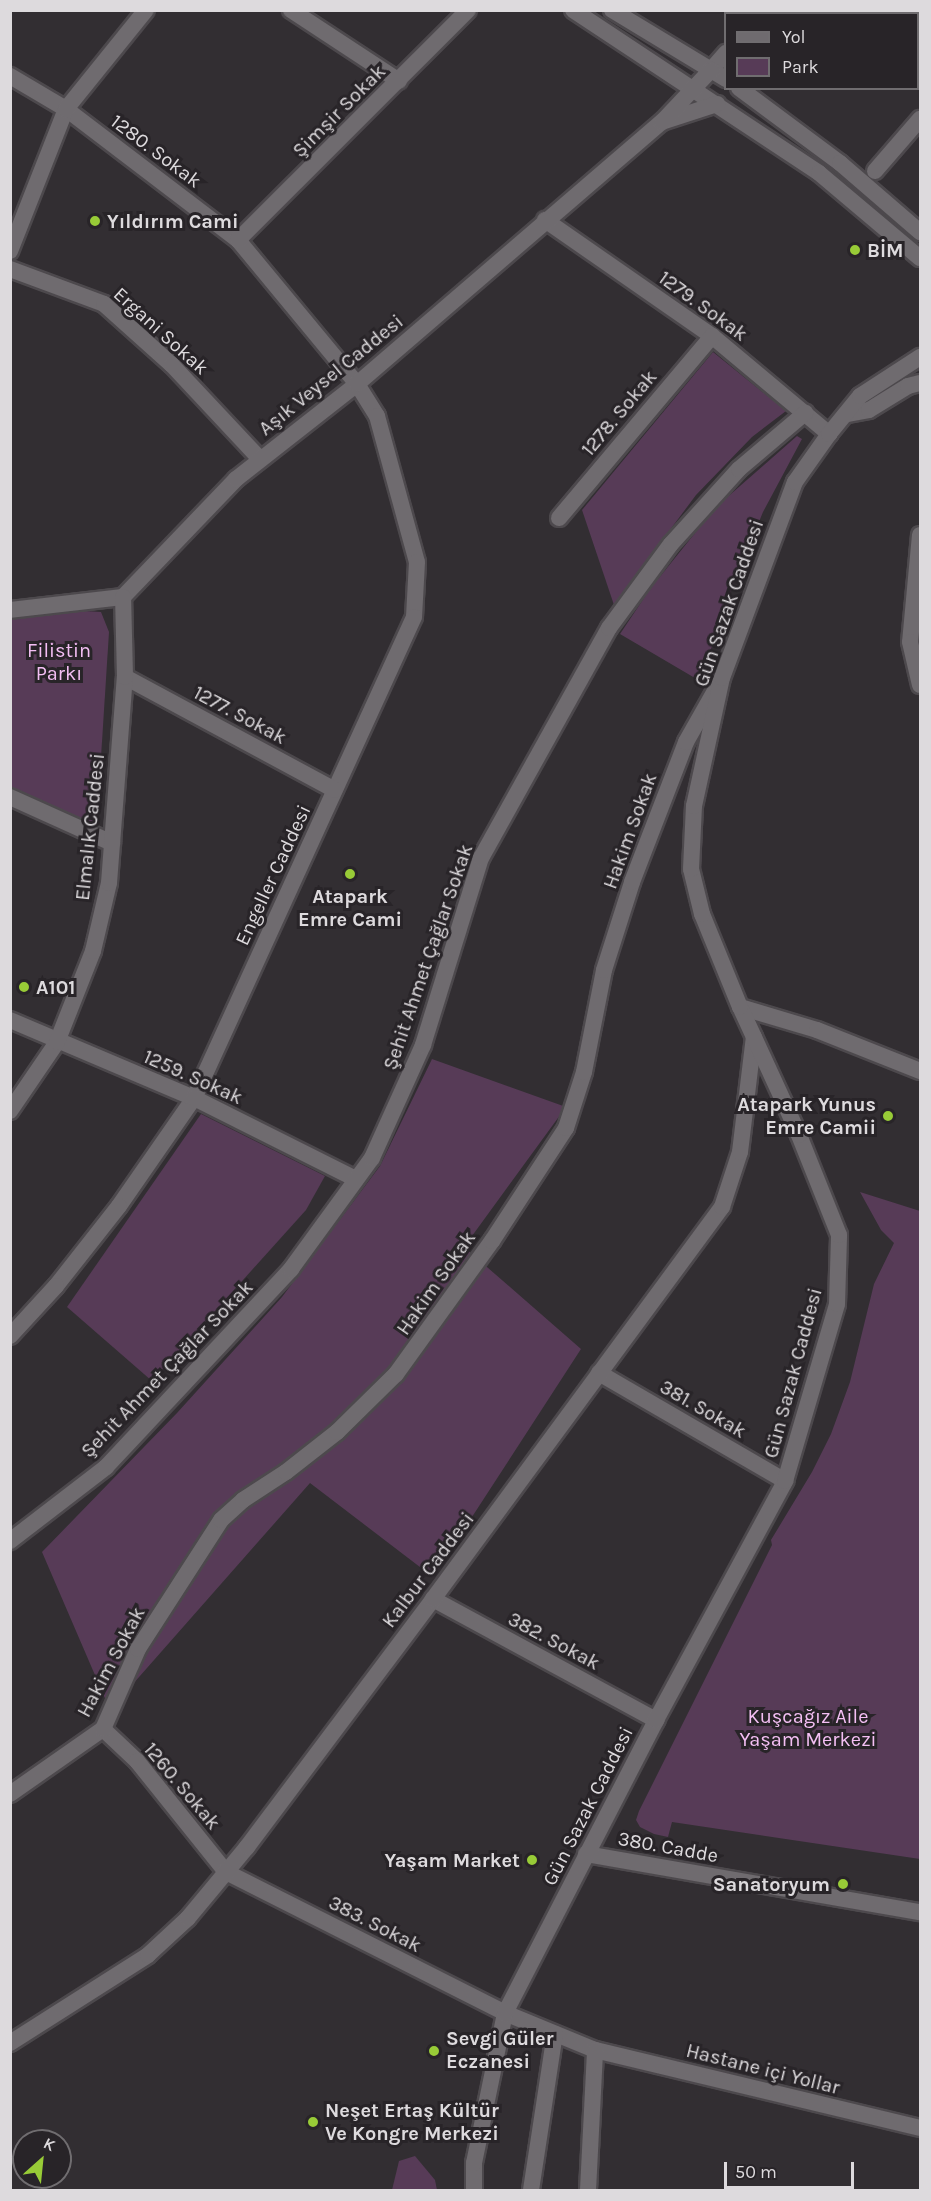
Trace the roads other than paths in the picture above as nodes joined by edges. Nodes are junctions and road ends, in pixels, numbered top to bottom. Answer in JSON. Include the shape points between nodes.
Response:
{"nodes":[{"id":1,"x":146,"y":10,"type":"edge"},
{"id":2,"x":291,"y":10,"type":"edge"},
{"id":3,"x":468,"y":10,"type":"edge"},
{"id":4,"x":573,"y":10,"type":"edge"},
{"id":5,"x":612,"y":10,"type":"edge"},
{"id":6,"x":724,"y":55,"type":"edge"},
{"id":7,"x":711,"y":70,"type":"junction"},
{"id":8,"x":10,"y":76,"type":"edge"},
{"id":9,"x":724,"y":78,"type":"edge"},
{"id":10,"x":399,"y":81,"type":"junction"},
{"id":11,"x":695,"y":89,"type":"junction"},
{"id":12,"x":728,"y":90,"type":"edge"},
{"id":13,"x":742,"y":90,"type":"edge"},
{"id":14,"x":717,"y":104,"type":"junction"},
{"id":15,"x":66,"y":109,"type":"junction"},
{"id":16,"x":921,"y":120,"type":"edge"},
{"id":17,"x":662,"y":122,"type":"junction"},
{"id":18,"x":875,"y":171,"type":"dead end"},
{"id":19,"x":545,"y":220,"type":"junction"},
{"id":20,"x":921,"y":232,"type":"edge"},
{"id":21,"x":238,"y":240,"type":"junction"},
{"id":22,"x":10,"y":251,"type":"edge"},
{"id":23,"x":921,"y":258,"type":"edge"},
{"id":24,"x":10,"y":270,"type":"edge"},
{"id":25,"x":712,"y":336,"type":"junction"},
{"id":26,"x":921,"y":357,"type":"edge"},
{"id":27,"x":921,"y":383,"type":"edge"},
{"id":28,"x":357,"y":384,"type":"junction"},
{"id":29,"x":805,"y":413,"type":"junction"},
{"id":30,"x":847,"y":414,"type":"junction"},
{"id":31,"x":829,"y":434,"type":"junction"},
{"id":32,"x":260,"y":459,"type":"junction"},
{"id":33,"x":559,"y":518,"type":"dead end"},
{"id":34,"x":921,"y":535,"type":"edge"},
{"id":35,"x":123,"y":597,"type":"junction"},
{"id":36,"x":10,"y":610,"type":"edge"},
{"id":37,"x":125,"y":677,"type":"junction"},
{"id":38,"x":722,"y":678,"type":"junction"},
{"id":39,"x":921,"y":685,"type":"edge"},
{"id":40,"x":335,"y":790,"type":"junction"},
{"id":41,"x":10,"y":797,"type":"edge"},
{"id":42,"x":112,"y":843,"type":"junction"},
{"id":43,"x":740,"y":1007,"type":"junction"},
{"id":44,"x":10,"y":1020,"type":"edge"},
{"id":45,"x":754,"y":1037,"type":"junction"},
{"id":46,"x":57,"y":1042,"type":"junction"},
{"id":47,"x":921,"y":1071,"type":"edge"},
{"id":48,"x":194,"y":1098,"type":"junction"},
{"id":49,"x":10,"y":1111,"type":"edge"},
{"id":50,"x":357,"y":1179,"type":"junction"},
{"id":51,"x":10,"y":1336,"type":"edge"},
{"id":52,"x":599,"y":1374,"type":"junction"},
{"id":53,"x":785,"y":1481,"type":"junction"},
{"id":54,"x":10,"y":1541,"type":"edge"},
{"id":55,"x":433,"y":1599,"type":"junction"},
{"id":56,"x":656,"y":1720,"type":"junction"},
{"id":57,"x":103,"y":1729,"type":"junction"},
{"id":58,"x":10,"y":1794,"type":"edge"},
{"id":59,"x":586,"y":1854,"type":"junction"},
{"id":60,"x":226,"y":1872,"type":"junction"},
{"id":61,"x":921,"y":1912,"type":"edge"},
{"id":62,"x":505,"y":2013,"type":"junction"},
{"id":63,"x":555,"y":2034,"type":"junction"},
{"id":64,"x":10,"y":2043,"type":"edge"},
{"id":65,"x":595,"y":2050,"type":"junction"},
{"id":66,"x":921,"y":2128,"type":"edge"},
{"id":67,"x":474,"y":2190,"type":"edge"},
{"id":68,"x":531,"y":2190,"type":"edge"},
{"id":69,"x":588,"y":2190,"type":"edge"}],
"edges":[{"from":1,"to":15,"type":"street"},
{"from":2,"to":10,"type":"street"},
{"from":3,"to":10,"type":"street","name":"Şimşir Sokak"},
{"from":4,"to":11,"type":"street"},
{"from":5,"to":7,"type":"street"},
{"from":6,"to":7,"type":"street","name":"Aşık Veysel Caddesi"},
{"from":7,"to":9,"type":"street"},
{"from":7,"to":11,"type":"street","name":"Aşık Veysel Caddesi"},
{"from":8,"to":15,"type":"street","name":"1280. Sokak"},
{"from":10,"to":21,"type":"street","name":"Şimşir Sokak"},
{"from":11,"to":14,"type":"street"},
{"from":11,"to":17,"type":"street","name":"Aşık Veysel Caddesi"},
{"from":12,"to":14,"type":"street"},
{"from":13,"to":20,"type":"street","via":[[840,163]]},
{"from":14,"to":17,"type":"street","name":"Aşık Veysel Caddesi"},
{"from":14,"to":23,"type":"street","via":[[819,172]]},
{"from":15,"to":21,"type":"street","name":"1280. Sokak"},
{"from":15,"to":22,"type":"street"},
{"from":16,"to":18,"type":"street"},
{"from":17,"to":19,"type":"street","name":"Aşık Veysel Caddesi"},
{"from":19,"to":25,"type":"street","name":"1279. Sokak"},
{"from":19,"to":28,"type":"street","name":"Aşık Veysel Caddesi"},
{"from":21,"to":28,"type":"street","name":"1280. Sokak"},
{"from":24,"to":32,"type":"street","name":"Ergani Sokak","via":[[104,304],[172,365]]},
{"from":25,"to":29,"type":"street","name":"1279. Sokak"},
{"from":25,"to":33,"type":"street","name":"1278. Sokak"},
{"from":26,"to":30,"type":"street","name":"Gün Sazak Caddesi","via":[[860,396]]},
{"from":27,"to":30,"type":"street","via":[[908,386],[869,410]]},
{"from":28,"to":32,"type":"street","name":"Aşık Veysel Caddesi"},
{"from":28,"to":40,"type":"street","name":"Engeller Caddesi","via":[[377,416],[417,562],[414,617]]},
{"from":29,"to":31,"type":"street","name":"1279. Sokak"},
{"from":29,"to":50,"type":"street","name":"Şehit Ahmet Çağlar Sokak","via":[[732,477],[671,544],[609,628],[481,858],[423,1045],[372,1158]]},
{"from":30,"to":31,"type":"street","name":"Gün Sazak Caddesi"},
{"from":31,"to":38,"type":"street","name":"Gün Sazak Caddesi","via":[[795,482]]},
{"from":32,"to":35,"type":"street","name":"Aşık Veysel Caddesi"},
{"from":34,"to":39,"type":"street","via":[[910,642]]},
{"from":35,"to":36,"type":"street"},
{"from":35,"to":37,"type":"street","name":"Elmalık Caddesi"},
{"from":37,"to":40,"type":"street","name":"1277. Sokak"},
{"from":37,"to":42,"type":"street","name":"Elmalık Caddesi"},
{"from":38,"to":43,"type":"street","name":"Gün Sazak Caddesi","via":[[694,807],[691,869],[702,914]]},
{"from":38,"to":57,"type":"street","name":"Hakim Sokak","via":[[686,742],[633,882],[604,969],[584,1072],[566,1128],[492,1241],[396,1374],[337,1432],[221,1520],[138,1649]]},
{"from":40,"to":48,"type":"street","name":"Engeller Caddesi"},
{"from":41,"to":42,"type":"street"},
{"from":42,"to":46,"type":"street","name":"Elmalık Caddesi","via":[[109,883],[93,951]]},
{"from":43,"to":45,"type":"street","name":"Gün Sazak Caddesi"},
{"from":43,"to":47,"type":"street","via":[[817,1030]]},
{"from":44,"to":46,"type":"street","name":"1259. Sokak"},
{"from":45,"to":52,"type":"street","name":"Kalbur Caddesi","via":[[740,1152],[722,1207]]},
{"from":45,"to":53,"type":"street","name":"Gün Sazak Caddesi","via":[[839,1235],[838,1299]]},
{"from":46,"to":48,"type":"street","name":"1259. Sokak"},
{"from":46,"to":49,"type":"street","name":"Elmalık Caddesi"},
{"from":48,"to":50,"type":"street","name":"1259. Sokak"},
{"from":48,"to":51,"type":"street","name":"Engeller Caddesi","via":[[119,1206],[56,1286]]},
{"from":50,"to":54,"type":"street","name":"Şehit Ahmet Çağlar Sokak","via":[[291,1269],[106,1467]]},
{"from":52,"to":53,"type":"street","name":"381. Sokak"},
{"from":52,"to":55,"type":"street","name":"Kalbur Caddesi"},
{"from":53,"to":56,"type":"street","name":"Gün Sazak Caddesi"},
{"from":55,"to":56,"type":"street","name":"382. Sokak"},
{"from":55,"to":60,"type":"street","name":"Kalbur Caddesi"},
{"from":56,"to":59,"type":"street","name":"Gün Sazak Caddesi"},
{"from":57,"to":58,"type":"street","name":"Hakim Sokak"},
{"from":57,"to":60,"type":"street","name":"1260. Sokak","via":[[137,1761]]},
{"from":59,"to":61,"type":"street","name":"380. Cadde"},
{"from":59,"to":62,"type":"street","name":"Gün Sazak Caddesi"},
{"from":60,"to":62,"type":"street","name":"383. Sokak"},
{"from":60,"to":64,"type":"street","name":"Kalbur Caddesi","via":[[188,1918],[148,1955]]},
{"from":62,"to":63,"type":"street","name":"Hastane içi Yollar"},
{"from":62,"to":67,"type":"street","name":"Gün Sazak Caddesi","via":[[474,2163]]},
{"from":63,"to":65,"type":"street","name":"Hastane içi Yollar"},
{"from":63,"to":68,"type":"street"},
{"from":65,"to":66,"type":"street","name":"Hastane içi Yollar"},
{"from":65,"to":69,"type":"street"}]}
